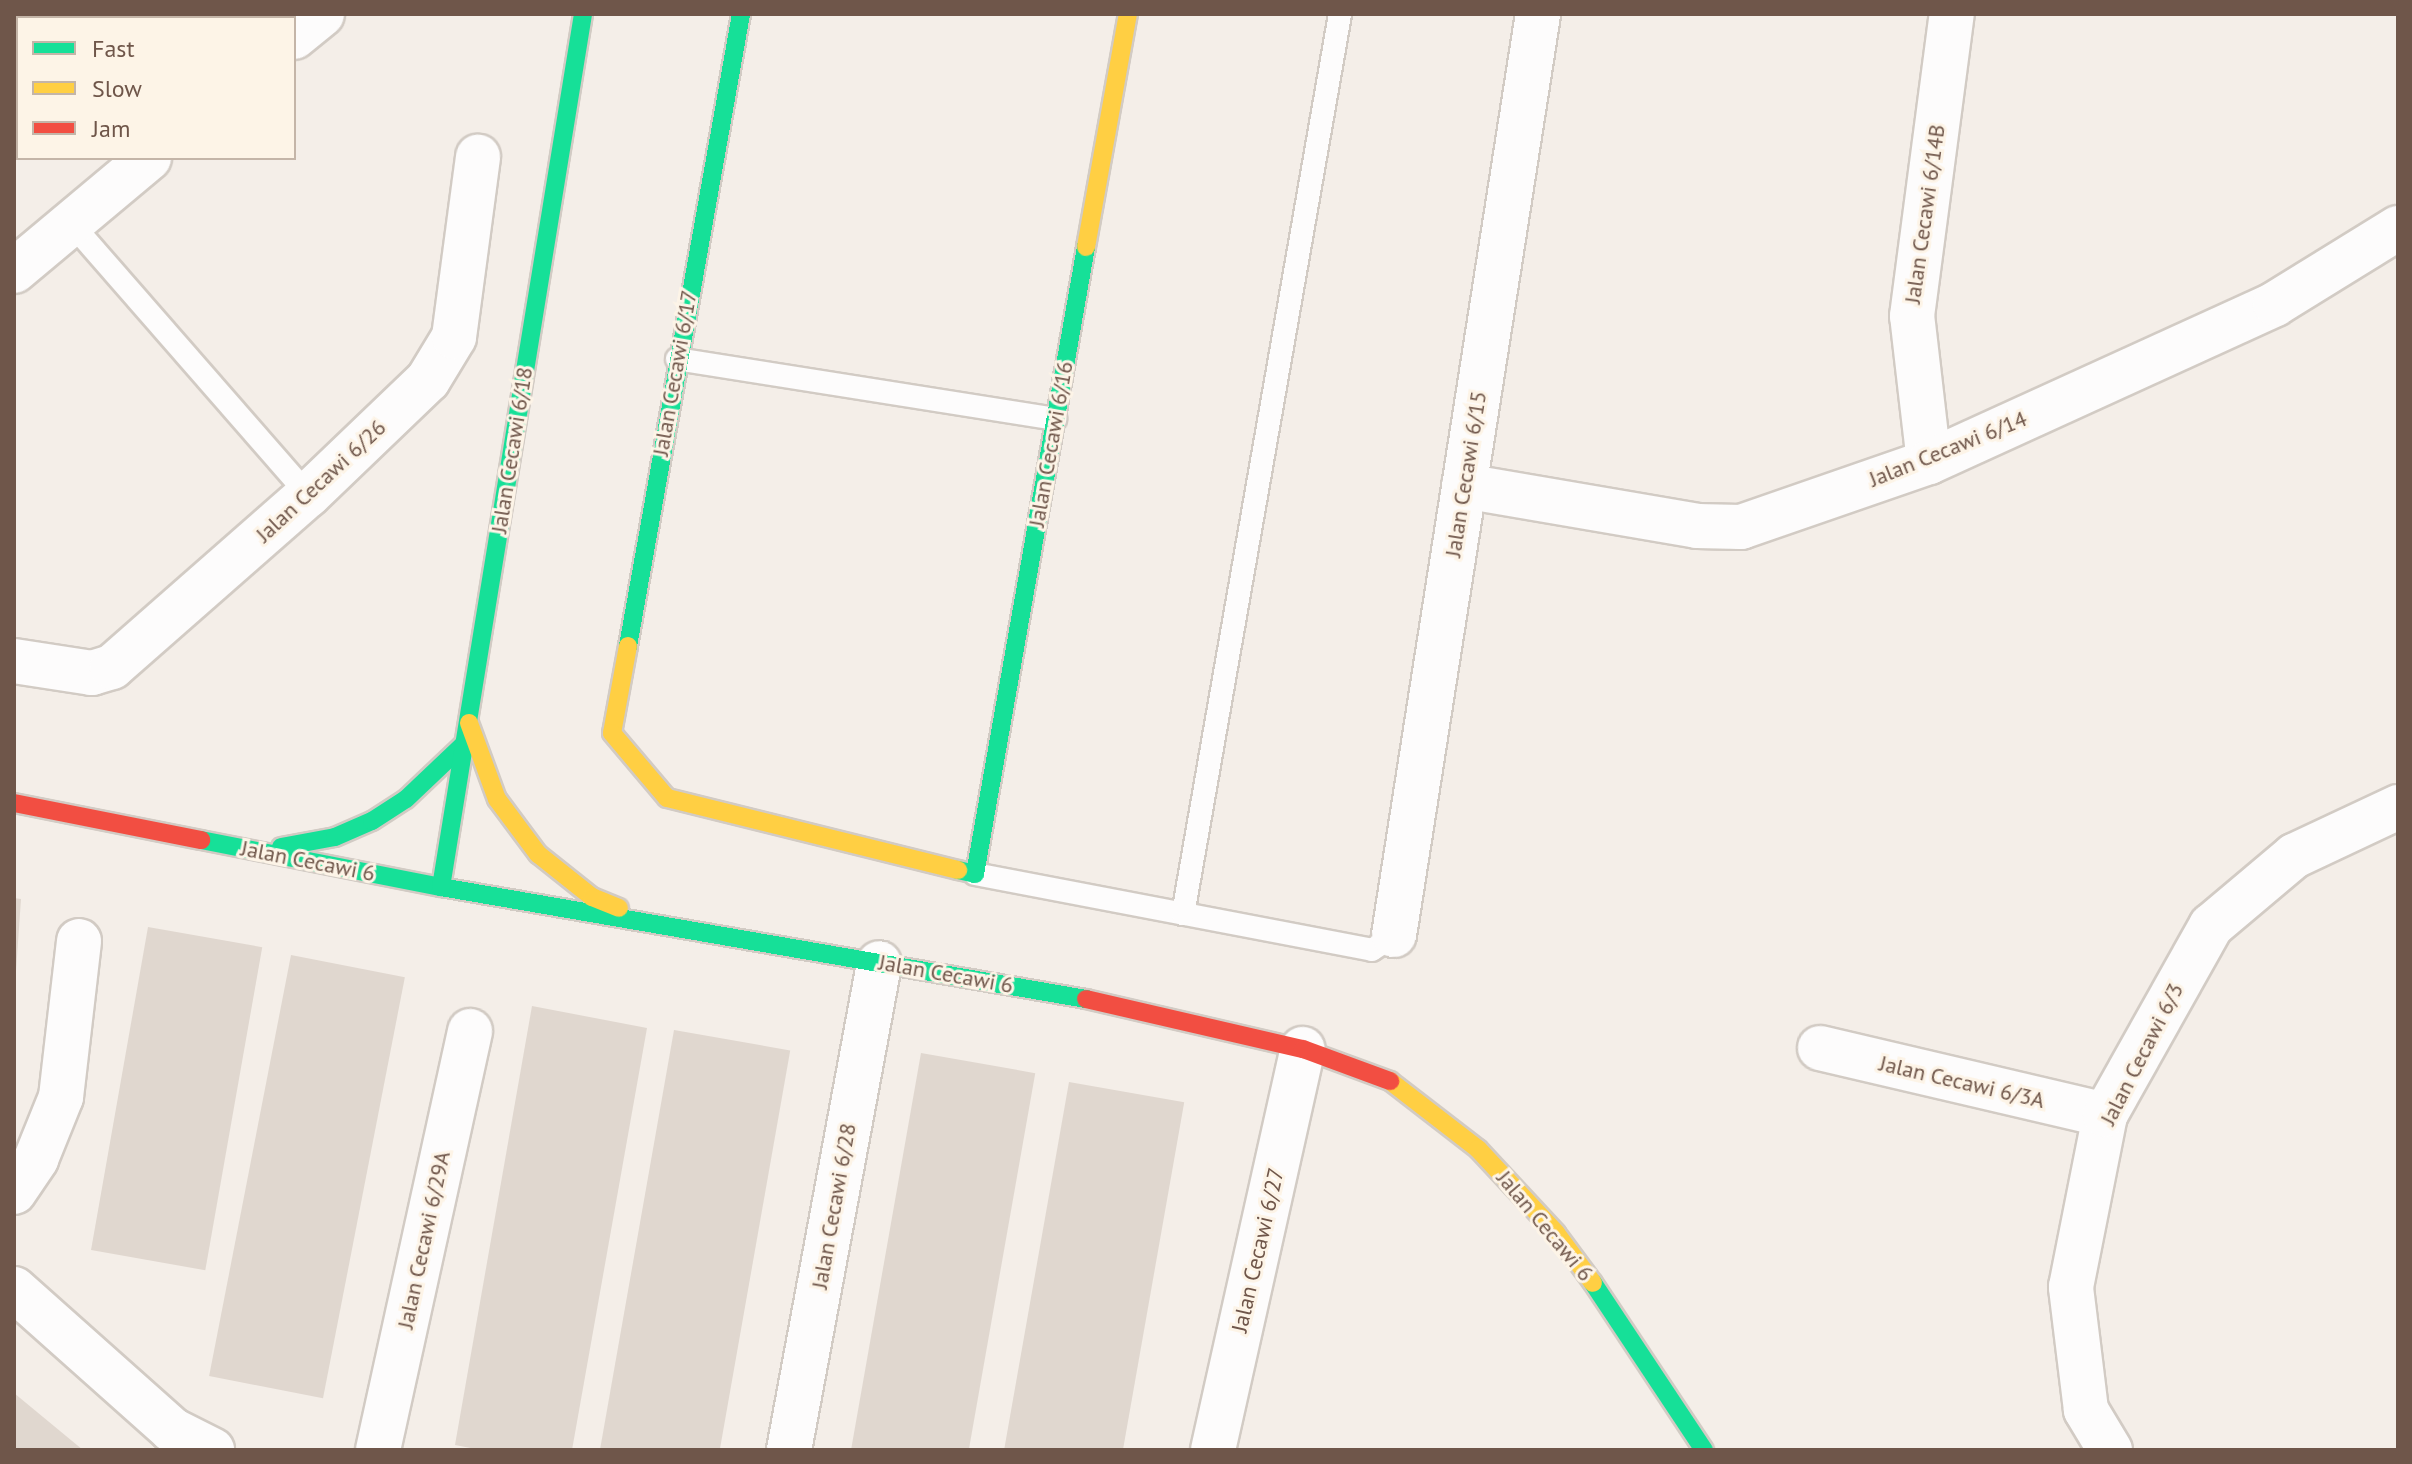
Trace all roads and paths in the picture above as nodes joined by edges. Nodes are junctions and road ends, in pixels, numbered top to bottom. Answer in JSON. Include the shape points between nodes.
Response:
{"nodes":[{"id":1,"x":322,"y":14,"type":"edge"},
{"id":2,"x":583,"y":14,"type":"edge"},
{"id":3,"x":741,"y":14,"type":"edge"},
{"id":4,"x":1128,"y":14,"type":"edge"},
{"id":5,"x":1340,"y":14,"type":"edge"},
{"id":6,"x":1538,"y":14,"type":"edge"},
{"id":7,"x":1952,"y":14,"type":"edge"},
{"id":8,"x":296,"y":35,"type":"edge"},
{"id":9,"x":478,"y":157,"type":"dead end"},
{"id":10,"x":147,"y":160,"type":"edge"},
{"id":11,"x":71,"y":223,"type":"junction"},
{"id":12,"x":2398,"y":228,"type":"edge"},
{"id":13,"x":14,"y":271,"type":"edge"},
{"id":14,"x":677,"y":359,"type":"junction"},
{"id":15,"x":1055,"y":419,"type":"junction"},
{"id":16,"x":1929,"y":462,"type":"junction"},
{"id":17,"x":1464,"y":486,"type":"junction"},
{"id":18,"x":308,"y":495,"type":"junction"},
{"id":19,"x":14,"y":661,"type":"edge"},
{"id":20,"x":468,"y":721,"type":"junction"},
{"id":21,"x":464,"y":744,"type":"junction"},
{"id":22,"x":14,"y":803,"type":"edge"},
{"id":23,"x":2398,"y":807,"type":"edge"},
{"id":24,"x":246,"y":849,"type":"junction"},
{"id":25,"x":975,"y":874,"type":"junction"},
{"id":26,"x":441,"y":887,"type":"junction"},
{"id":27,"x":1183,"y":914,"type":"junction"},
{"id":28,"x":655,"y":924,"type":"junction"},
{"id":29,"x":1394,"y":935,"type":"joint"},
{"id":30,"x":79,"y":941,"type":"dead end"},
{"id":31,"x":879,"y":963,"type":"junction"},
{"id":32,"x":470,"y":1031,"type":"dead end"},
{"id":33,"x":1820,"y":1048,"type":"dead end"},
{"id":34,"x":1303,"y":1049,"type":"junction"},
{"id":35,"x":2105,"y":1115,"type":"junction"},
{"id":36,"x":14,"y":1192,"type":"edge"},
{"id":37,"x":14,"y":1289,"type":"edge"},
{"id":38,"x":212,"y":1450,"type":"edge"},
{"id":39,"x":378,"y":1450,"type":"edge"},
{"id":40,"x":789,"y":1450,"type":"edge"},
{"id":41,"x":1213,"y":1450,"type":"edge"},
{"id":42,"x":1704,"y":1450,"type":"edge"},
{"id":43,"x":2110,"y":1450,"type":"edge"}],
"edges":[{"from":1,"to":8,"type":"street"},
{"from":2,"to":20,"type":"street","name":"Jalan Cecawi 6/18"},
{"from":3,"to":14,"type":"street","name":"Jalan Cecawi 6/17"},
{"from":4,"to":15,"type":"street","name":"Jalan Cecawi 6/16"},
{"from":5,"to":27,"type":"lane"},
{"from":6,"to":17,"type":"street","name":"Jalan Cecawi 6/15"},
{"from":7,"to":16,"type":"street","name":"Jalan Cecawi 6/14B","via":[[1912,316]]},
{"from":9,"to":18,"type":"street","name":"Jalan Cecawi 6/26","via":[[456,324],[444,360]]},
{"from":10,"to":11,"type":"street"},
{"from":11,"to":13,"type":"street"},
{"from":11,"to":18,"type":"lane"},
{"from":12,"to":16,"type":"street","name":"Jalan Cecawi 6/14","via":[[2275,304]]},
{"from":14,"to":15,"type":"lane"},
{"from":14,"to":25,"type":"street","name":"Jalan Cecawi 6/17","via":[[612,733],[667,798]]},
{"from":15,"to":25,"type":"street","name":"Jalan Cecawi 6/16"},
{"from":16,"to":17,"type":"street","name":"Jalan Cecawi 6/14","via":[[1741,527],[1697,526]]},
{"from":17,"to":29,"type":"street","name":"Jalan Cecawi 6/15"},
{"from":18,"to":19,"type":"street","name":"Jalan Cecawi 6/26","via":[[106,671]]},
{"from":20,"to":21,"type":"street","name":"Jalan Cecawi 6/18"},
{"from":20,"to":28,"type":"street","via":[[497,799],[538,854],[592,897]]},
{"from":21,"to":24,"type":"street","via":[[406,799],[372,821],[290,847]]},
{"from":21,"to":26,"type":"street","name":"Jalan Cecawi 6/18"},
{"from":22,"to":24,"type":"street","name":"Jalan Cecawi 6"},
{"from":23,"to":35,"type":"street","name":"Jalan Cecawi 6/3","via":[[2294,856],[2211,926]]},
{"from":24,"to":26,"type":"street","name":"Jalan Cecawi 6"},
{"from":25,"to":27,"type":"lane"},
{"from":26,"to":28,"type":"street","name":"Jalan Cecawi 6"},
{"from":27,"to":29,"type":"lane","via":[[1372,950]]},
{"from":28,"to":31,"type":"street","name":"Jalan Cecawi 6"},
{"from":30,"to":36,"type":"street","via":[[61,1097],[36,1159]]},
{"from":31,"to":34,"type":"street","name":"Jalan Cecawi 6","via":[[1146,1009]]},
{"from":31,"to":40,"type":"street","name":"Jalan Cecawi 6/28"},
{"from":32,"to":39,"type":"street","name":"Jalan Cecawi 6/29A"},
{"from":33,"to":35,"type":"street","name":"Jalan Cecawi 6/3A"},
{"from":34,"to":41,"type":"street","name":"Jalan Cecawi 6/27"},
{"from":34,"to":42,"type":"street","name":"Jalan Cecawi 6","via":[[1392,1082],[1478,1149],[1556,1233],[1629,1330]]},
{"from":35,"to":43,"type":"street","name":"Jalan Cecawi 6/3","via":[[2071,1287],[2086,1410]]},
{"from":37,"to":38,"type":"street","via":[[172,1430]]}]}
